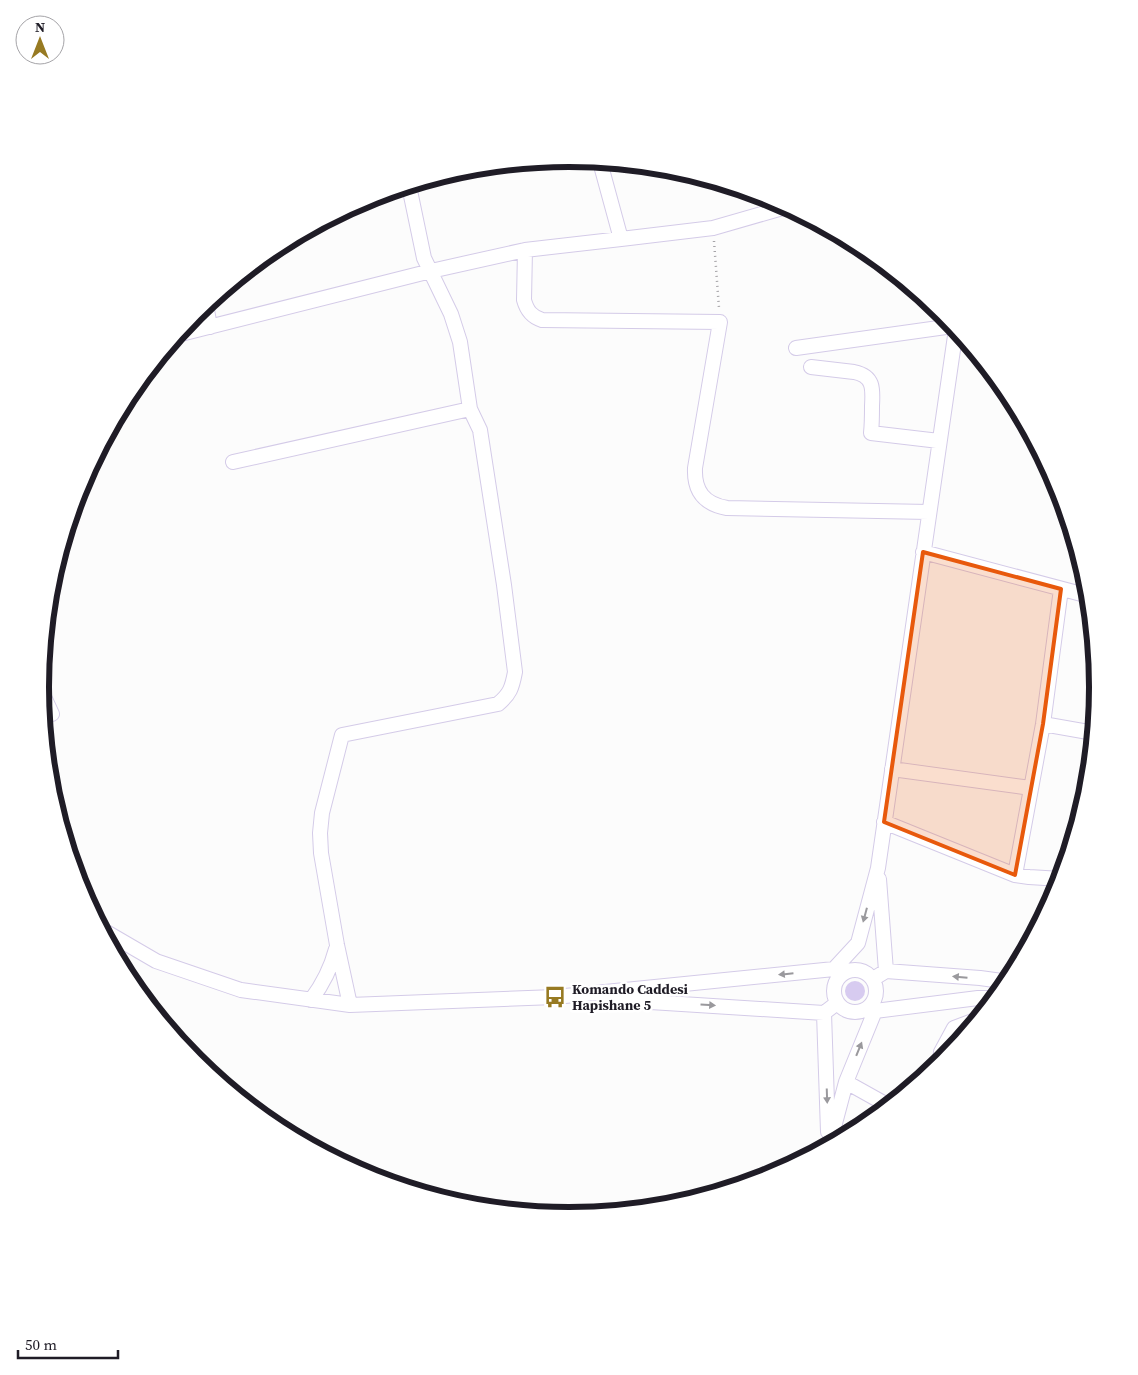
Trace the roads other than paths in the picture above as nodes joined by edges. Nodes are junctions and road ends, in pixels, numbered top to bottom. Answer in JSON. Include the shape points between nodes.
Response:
{"nodes":[{"id":1,"x":602,"y":168,"type":"edge"},
{"id":2,"x":410,"y":192,"type":"edge"},
{"id":3,"x":775,"y":210,"type":"edge"},
{"id":4,"x":621,"y":239,"type":"junction"},
{"id":5,"x":525,"y":250,"type":"junction"},
{"id":6,"x":430,"y":271,"type":"junction"},
{"id":7,"x":208,"y":314,"type":"edge"},
{"id":8,"x":210,"y":327,"type":"junction"},
{"id":9,"x":945,"y":328,"type":"edge"},
{"id":10,"x":190,"y":332,"type":"edge"},
{"id":11,"x":953,"y":336,"type":"edge"},
{"id":12,"x":796,"y":348,"type":"dead end"},
{"id":13,"x":811,"y":367,"type":"dead end"},
{"id":14,"x":470,"y":409,"type":"junction"},
{"id":15,"x":939,"y":441,"type":"junction"},
{"id":16,"x":233,"y":462,"type":"dead end"},
{"id":17,"x":929,"y":512,"type":"junction"},
{"id":18,"x":923,"y":552,"type":"junction"},
{"id":19,"x":1061,"y":589,"type":"junction"},
{"id":20,"x":1080,"y":594,"type":"edge"},
{"id":21,"x":50,"y":709,"type":"edge"},
{"id":22,"x":52,"y":714,"type":"dead end"},
{"id":23,"x":1043,"y":724,"type":"junction"},
{"id":24,"x":1087,"y":732,"type":"edge"},
{"id":25,"x":892,"y":769,"type":"junction"},
{"id":26,"x":1031,"y":788,"type":"junction"},
{"id":27,"x":884,"y":822,"type":"junction"},
{"id":28,"x":878,"y":868,"type":"junction"},
{"id":29,"x":1015,"y":875,"type":"junction"},
{"id":30,"x":1053,"y":879,"type":"edge"},
{"id":31,"x":111,"y":935,"type":"edge"},
{"id":32,"x":336,"y":945,"type":"junction"},
{"id":33,"x":839,"y":971,"type":"junction"},
{"id":34,"x":886,"y":971,"type":"junction"},
{"id":35,"x":873,"y":979,"type":"junction"},
{"id":36,"x":999,"y":981,"type":"edge"},
{"id":37,"x":555,"y":997,"type":"junction"},
{"id":38,"x":986,"y":998,"type":"edge"},
{"id":39,"x":311,"y":1000,"type":"junction"},
{"id":40,"x":837,"y":1003,"type":"junction"},
{"id":41,"x":350,"y":1005,"type":"junction"},
{"id":42,"x":872,"y":1009,"type":"junction"},
{"id":43,"x":824,"y":1012,"type":"junction"},
{"id":44,"x":966,"y":1023,"type":"edge"},
{"id":45,"x":942,"y":1049,"type":"edge"},
{"id":46,"x":846,"y":1082,"type":"junction"},
{"id":47,"x":883,"y":1102,"type":"edge"},
{"id":48,"x":832,"y":1136,"type":"edge"},
{"id":49,"x":829,"y":1138,"type":"edge"}],
"edges":[{"from":1,"to":4,"type":"street"},
{"from":2,"to":6,"type":"street","via":[[424,258]]},
{"from":3,"to":4,"type":"street","via":[[713,228]]},
{"from":4,"to":5,"type":"street"},
{"from":5,"to":6,"type":"street"},
{"from":5,"to":17,"type":"street","via":[[524,300],[536,318],[720,322],[695,468],[697,487],[708,501],[727,508]]},
{"from":6,"to":8,"type":"street"},
{"from":6,"to":14,"type":"street","via":[[451,314],[460,342]]},
{"from":7,"to":8,"type":"street"},
{"from":8,"to":10,"type":"street"},
{"from":9,"to":12,"type":"street"},
{"from":11,"to":15,"type":"street"},
{"from":13,"to":15,"type":"street","via":[[854,372],[867,378],[873,388],[871,433]]},
{"from":14,"to":16,"type":"street"},
{"from":14,"to":32,"type":"street","via":[[480,430],[504,585],[515,672],[513,686],[498,704],[342,735],[320,833]]},
{"from":15,"to":17,"type":"street"},
{"from":17,"to":18,"type":"street"},
{"from":18,"to":19,"type":"street"},
{"from":18,"to":25,"type":"street"},
{"from":19,"to":20,"type":"street"},
{"from":19,"to":23,"type":"street"},
{"from":21,"to":22,"type":"street"},
{"from":23,"to":24,"type":"street"},
{"from":23,"to":26,"type":"street"},
{"from":25,"to":26,"type":"street"},
{"from":25,"to":27,"type":"street"},
{"from":26,"to":29,"type":"street"},
{"from":27,"to":28,"type":"street"},
{"from":27,"to":29,"type":"street"},
{"from":28,"to":33,"type":"street","one_way":true,"via":[[858,943]]},
{"from":28,"to":34,"type":"street"},
{"from":29,"to":30,"type":"street"},
{"from":31,"to":39,"type":"street","via":[[156,961],[242,990]]},
{"from":32,"to":39,"type":"street","via":[[329,970]]},
{"from":32,"to":41,"type":"street"},
{"from":33,"to":35,"type":"street","via":[[862,971]]},
{"from":33,"to":37,"type":"street","one_way":true},
{"from":33,"to":40,"type":"street","via":[[834,990]]},
{"from":34,"to":35,"type":"street"},
{"from":36,"to":34,"type":"street","one_way":true},
{"from":35,"to":42,"type":"street","via":[[876,991]]},
{"from":37,"to":41,"type":"street"},
{"from":37,"to":43,"type":"street","one_way":true},
{"from":38,"to":42,"type":"street"},
{"from":39,"to":41,"type":"street"},
{"from":40,"to":42,"type":"street","via":[[848,1011]]},
{"from":40,"to":43,"type":"street"},
{"from":46,"to":42,"type":"street","one_way":true},
{"from":43,"to":49,"type":"street","one_way":true},
{"from":44,"to":45,"type":"street","via":[[954,1028]]},
{"from":46,"to":47,"type":"street"},
{"from":48,"to":46,"type":"street","one_way":true}]}
